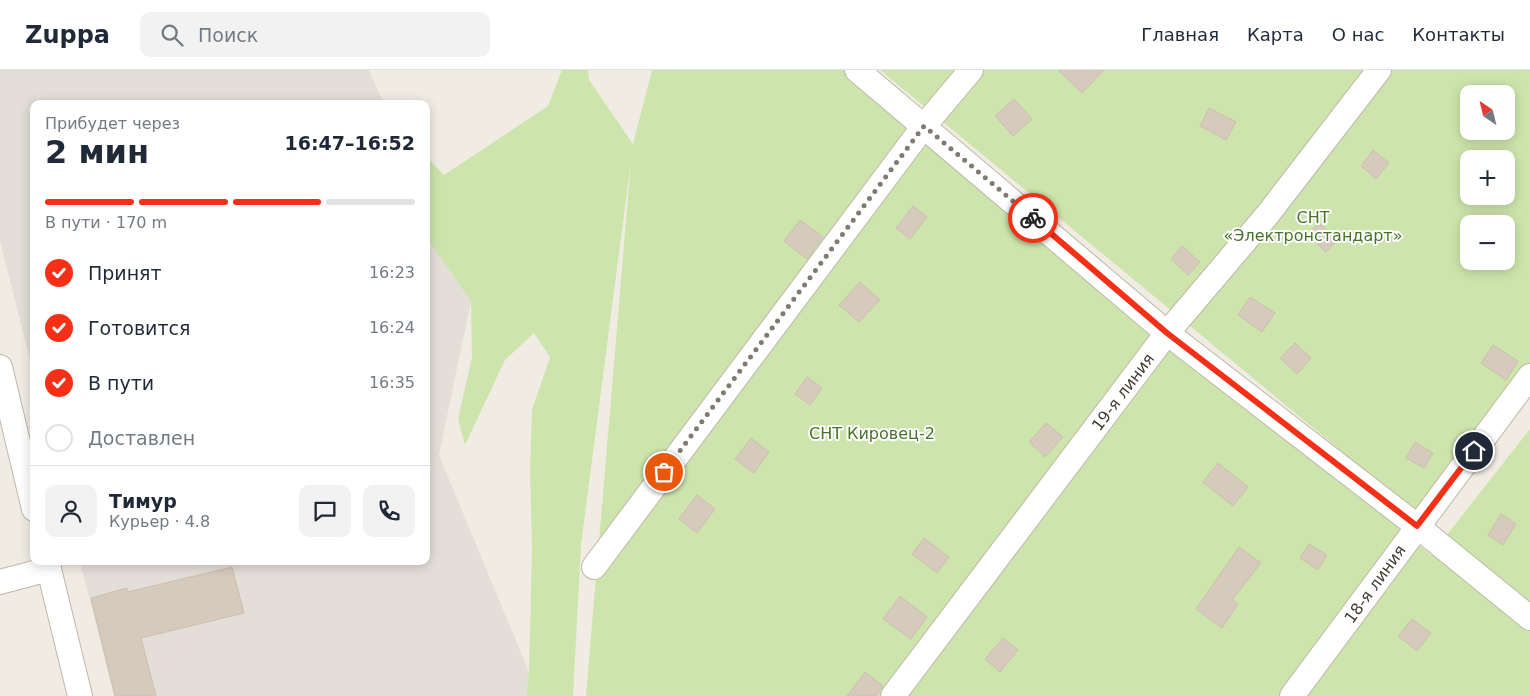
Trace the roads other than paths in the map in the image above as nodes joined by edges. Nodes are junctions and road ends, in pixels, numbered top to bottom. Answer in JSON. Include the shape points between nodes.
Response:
{"nodes":[{"id":1,"x":857,"y":70,"type":"edge"},
{"id":2,"x":971,"y":70,"type":"edge"},
{"id":3,"x":1379,"y":70,"type":"edge"},
{"id":4,"x":924,"y":126,"type":"junction"},
{"id":5,"x":1167,"y":333,"type":"junction"},
{"id":6,"x":0,"y":367,"type":"edge"},
{"id":7,"x":1530,"y":376,"type":"edge"},
{"id":8,"x":30,"y":492,"type":"edge"},
{"id":9,"x":1417,"y":526,"type":"junction"},
{"id":10,"x":48,"y":565,"type":"edge"},
{"id":11,"x":594,"y":567,"type":"dead end"},
{"id":12,"x":0,"y":582,"type":"edge"},
{"id":13,"x":1530,"y":618,"type":"edge"},
{"id":14,"x":80,"y":696,"type":"edge"},
{"id":15,"x":893,"y":696,"type":"edge"},
{"id":16,"x":1292,"y":696,"type":"edge"}],
"edges":[{"from":1,"to":4,"type":"street"},
{"from":2,"to":4,"type":"street"},
{"from":3,"to":5,"type":"street","name":"19-я линия","via":[[1268,214]]},
{"from":4,"to":5,"type":"street"},
{"from":4,"to":11,"type":"street"},
{"from":5,"to":9,"type":"street"},
{"from":5,"to":15,"type":"street","name":"19-я линия"},
{"from":6,"to":8,"type":"street"},
{"from":7,"to":9,"type":"street","name":"18-я линия"},
{"from":9,"to":13,"type":"street"},
{"from":9,"to":16,"type":"street","name":"18-я линия"},
{"from":10,"to":12,"type":"street"},
{"from":10,"to":14,"type":"street"}]}
